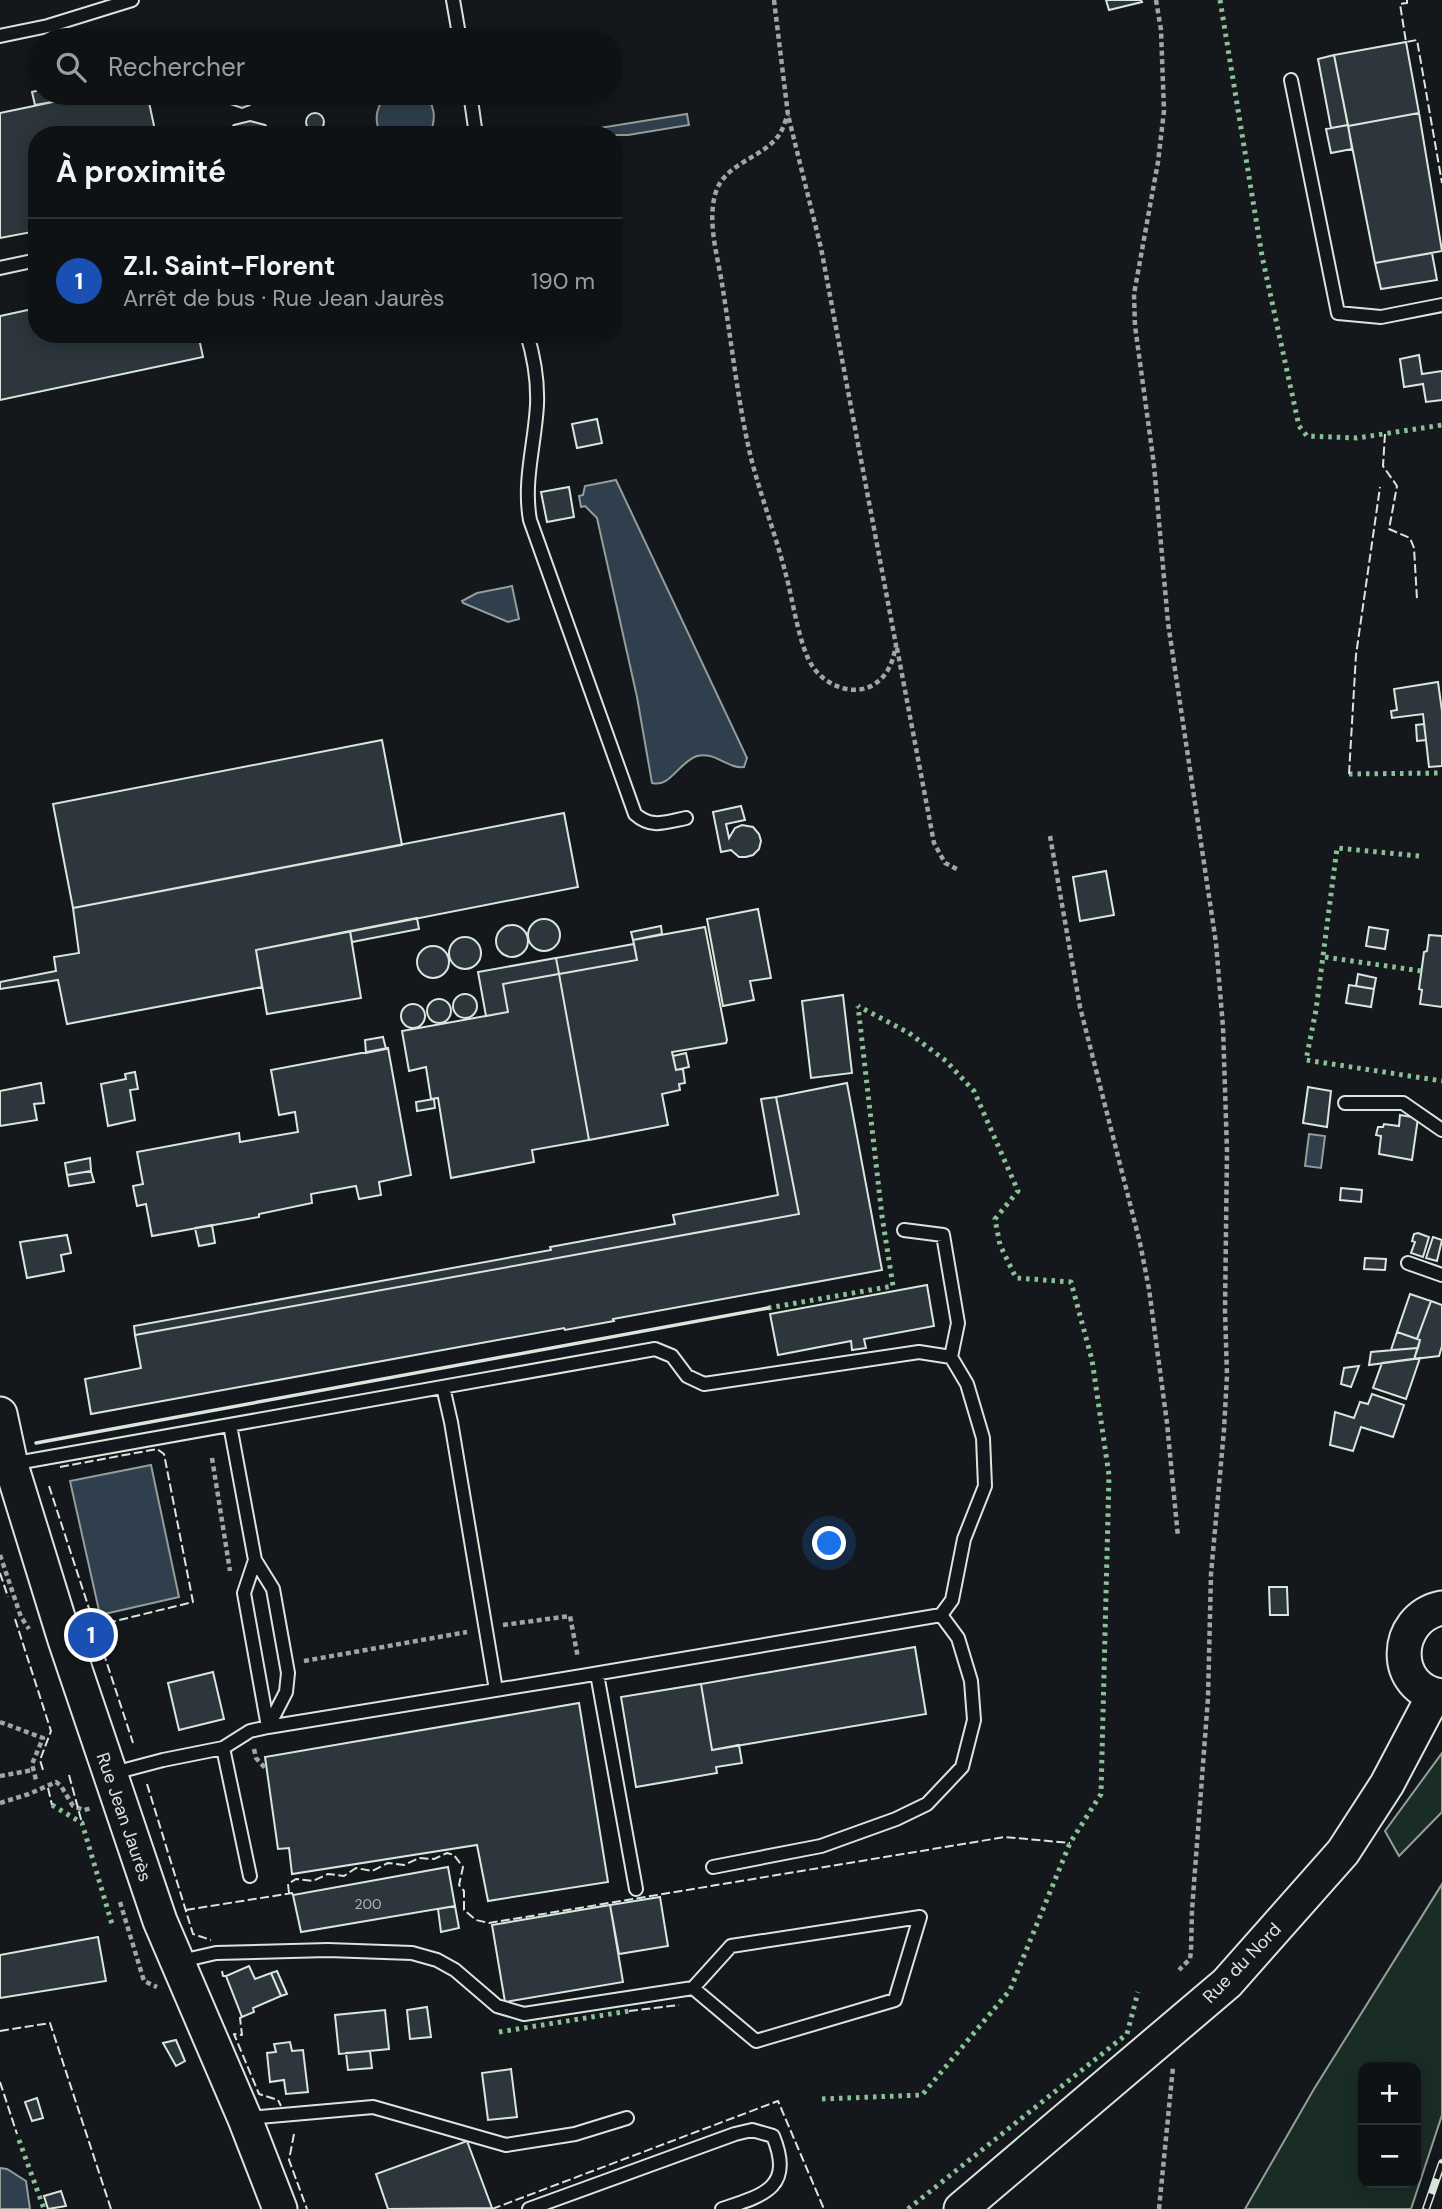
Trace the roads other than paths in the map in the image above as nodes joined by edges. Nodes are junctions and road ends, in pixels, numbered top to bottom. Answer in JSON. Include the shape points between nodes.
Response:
{"nodes":[{"id":1,"x":132,"y":0,"type":"edge"},
{"id":2,"x":453,"y":0,"type":"edge"},
{"id":3,"x":38,"y":28,"type":"edge"},
{"id":4,"x":458,"y":28,"type":"edge"},
{"id":5,"x":28,"y":30,"type":"edge"},
{"id":6,"x":0,"y":36,"type":"edge"},
{"id":7,"x":1291,"y":80,"type":"dead end"},
{"id":8,"x":472,"y":105,"type":"edge"},
{"id":9,"x":475,"y":126,"type":"edge"},
{"id":10,"x":28,"y":262,"type":"edge"},
{"id":11,"x":0,"y":268,"type":"edge"},
{"id":12,"x":1442,"y":305,"type":"edge"},
{"id":13,"x":529,"y":343,"type":"edge"},
{"id":14,"x":686,"y":818,"type":"dead end"},
{"id":15,"x":1345,"y":1103,"type":"dead end"},
{"id":16,"x":1442,"y":1130,"type":"edge"},
{"id":17,"x":904,"y":1230,"type":"dead end"},
{"id":18,"x":1408,"y":1263,"type":"dead end"},
{"id":19,"x":1442,"y":1275,"type":"edge"},
{"id":20,"x":951,"y":1357,"type":"junction"},
{"id":21,"x":443,"y":1387,"type":"junction"},
{"id":22,"x":0,"y":1414,"type":"edge"},
{"id":23,"x":230,"y":1425,"type":"junction"},
{"id":24,"x":11,"y":1465,"type":"junction"},
{"id":25,"x":255,"y":1560,"type":"junction"},
{"id":26,"x":1441,"y":1601,"type":"edge"},
{"id":27,"x":941,"y":1615,"type":"junction"},
{"id":28,"x":597,"y":1674,"type":"junction"},
{"id":29,"x":496,"y":1690,"type":"junction"},
{"id":30,"x":1438,"y":1695,"type":"edge"},
{"id":31,"x":268,"y":1727,"type":"junction"},
{"id":32,"x":223,"y":1748,"type":"junction"},
{"id":33,"x":109,"y":1774,"type":"junction"},
{"id":34,"x":713,"y":1867,"type":"dead end"},
{"id":35,"x":250,"y":1876,"type":"dead end"},
{"id":36,"x":636,"y":1889,"type":"dead end"},
{"id":37,"x":177,"y":1962,"type":"junction"},
{"id":38,"x":693,"y":1987,"type":"junction"},
{"id":39,"x":627,"y":2118,"type":"dead end"},
{"id":40,"x":245,"y":2119,"type":"junction"},
{"id":41,"x":280,"y":2209,"type":"edge"},
{"id":42,"x":529,"y":2209,"type":"edge"},
{"id":43,"x":722,"y":2209,"type":"edge"},
{"id":44,"x":961,"y":2209,"type":"edge"}],
"edges":[{"from":1,"to":3,"type":"lane"},
{"from":2,"to":4,"type":"lane"},
{"from":5,"to":6,"type":"lane"},
{"from":7,"to":12,"type":"lane","via":[[1338,313],[1381,317]]},
{"from":8,"to":9,"type":"lane"},
{"from":10,"to":11,"type":"lane"},
{"from":13,"to":14,"type":"lane","via":[[537,393],[526,499],[530,520],[635,814],[654,824]]},
{"from":15,"to":16,"type":"lane","via":[[1403,1103]]},
{"from":17,"to":20,"type":"lane","via":[[943,1235],[958,1323]]},
{"from":18,"to":19,"type":"lane"},
{"from":20,"to":21,"type":"lane","via":[[919,1352],[704,1384],[687,1376],[672,1356],[655,1349]]},
{"from":20,"to":27,"type":"lane","via":[[967,1384],[984,1438],[985,1486],[964,1539],[952,1600]]},
{"from":21,"to":23,"type":"lane"},
{"from":21,"to":29,"type":"lane"},
{"from":22,"to":24,"type":"street","name":"Rue Jean Jaurès"},
{"from":23,"to":24,"type":"lane"},
{"from":23,"to":25,"type":"lane"},
{"from":24,"to":33,"type":"street","name":"Rue Jean Jaurès"},
{"from":25,"to":31,"type":"lane","via":[[244,1593]]},
{"from":25,"to":31,"type":"lane","via":[[273,1589],[288,1673],[286,1692]]},
{"from":26,"to":30,"type":"street","via":[[1412,1626],[1404,1657],[1408,1674],[1419,1686]]},
{"from":27,"to":28,"type":"lane"},
{"from":27,"to":34,"type":"lane","via":[[958,1638],[971,1682],[974,1720],[962,1767],[927,1804],[896,1819],[821,1846]]},
{"from":28,"to":29,"type":"lane"},
{"from":28,"to":36,"type":"lane"},
{"from":29,"to":31,"type":"lane"},
{"from":30,"to":44,"type":"street","name":"Rue du Nord","via":[[1343,1852],[1227,1983]]},
{"from":31,"to":32,"type":"lane","via":[[250,1731]]},
{"from":32,"to":33,"type":"lane"},
{"from":32,"to":35,"type":"lane"},
{"from":33,"to":37,"type":"street","name":"Rue Jean Jaurès"},
{"from":37,"to":38,"type":"lane","via":[[216,1952],[412,1953],[446,1965],[497,2006],[524,2014]]},
{"from":37,"to":40,"type":"street","name":"Rue Jean Jaurès"},
{"from":38,"to":38,"type":"lane","via":[[731,1946],[920,1917],[895,2000],[756,2041]]},
{"from":39,"to":40,"type":"lane","via":[[575,2134],[506,2145],[373,2108]]},
{"from":40,"to":41,"type":"street","name":"Rue Jean Jaurès"},
{"from":42,"to":43,"type":"lane","via":[[735,2134],[752,2130],[772,2136],[781,2170],[774,2186]]}]}
